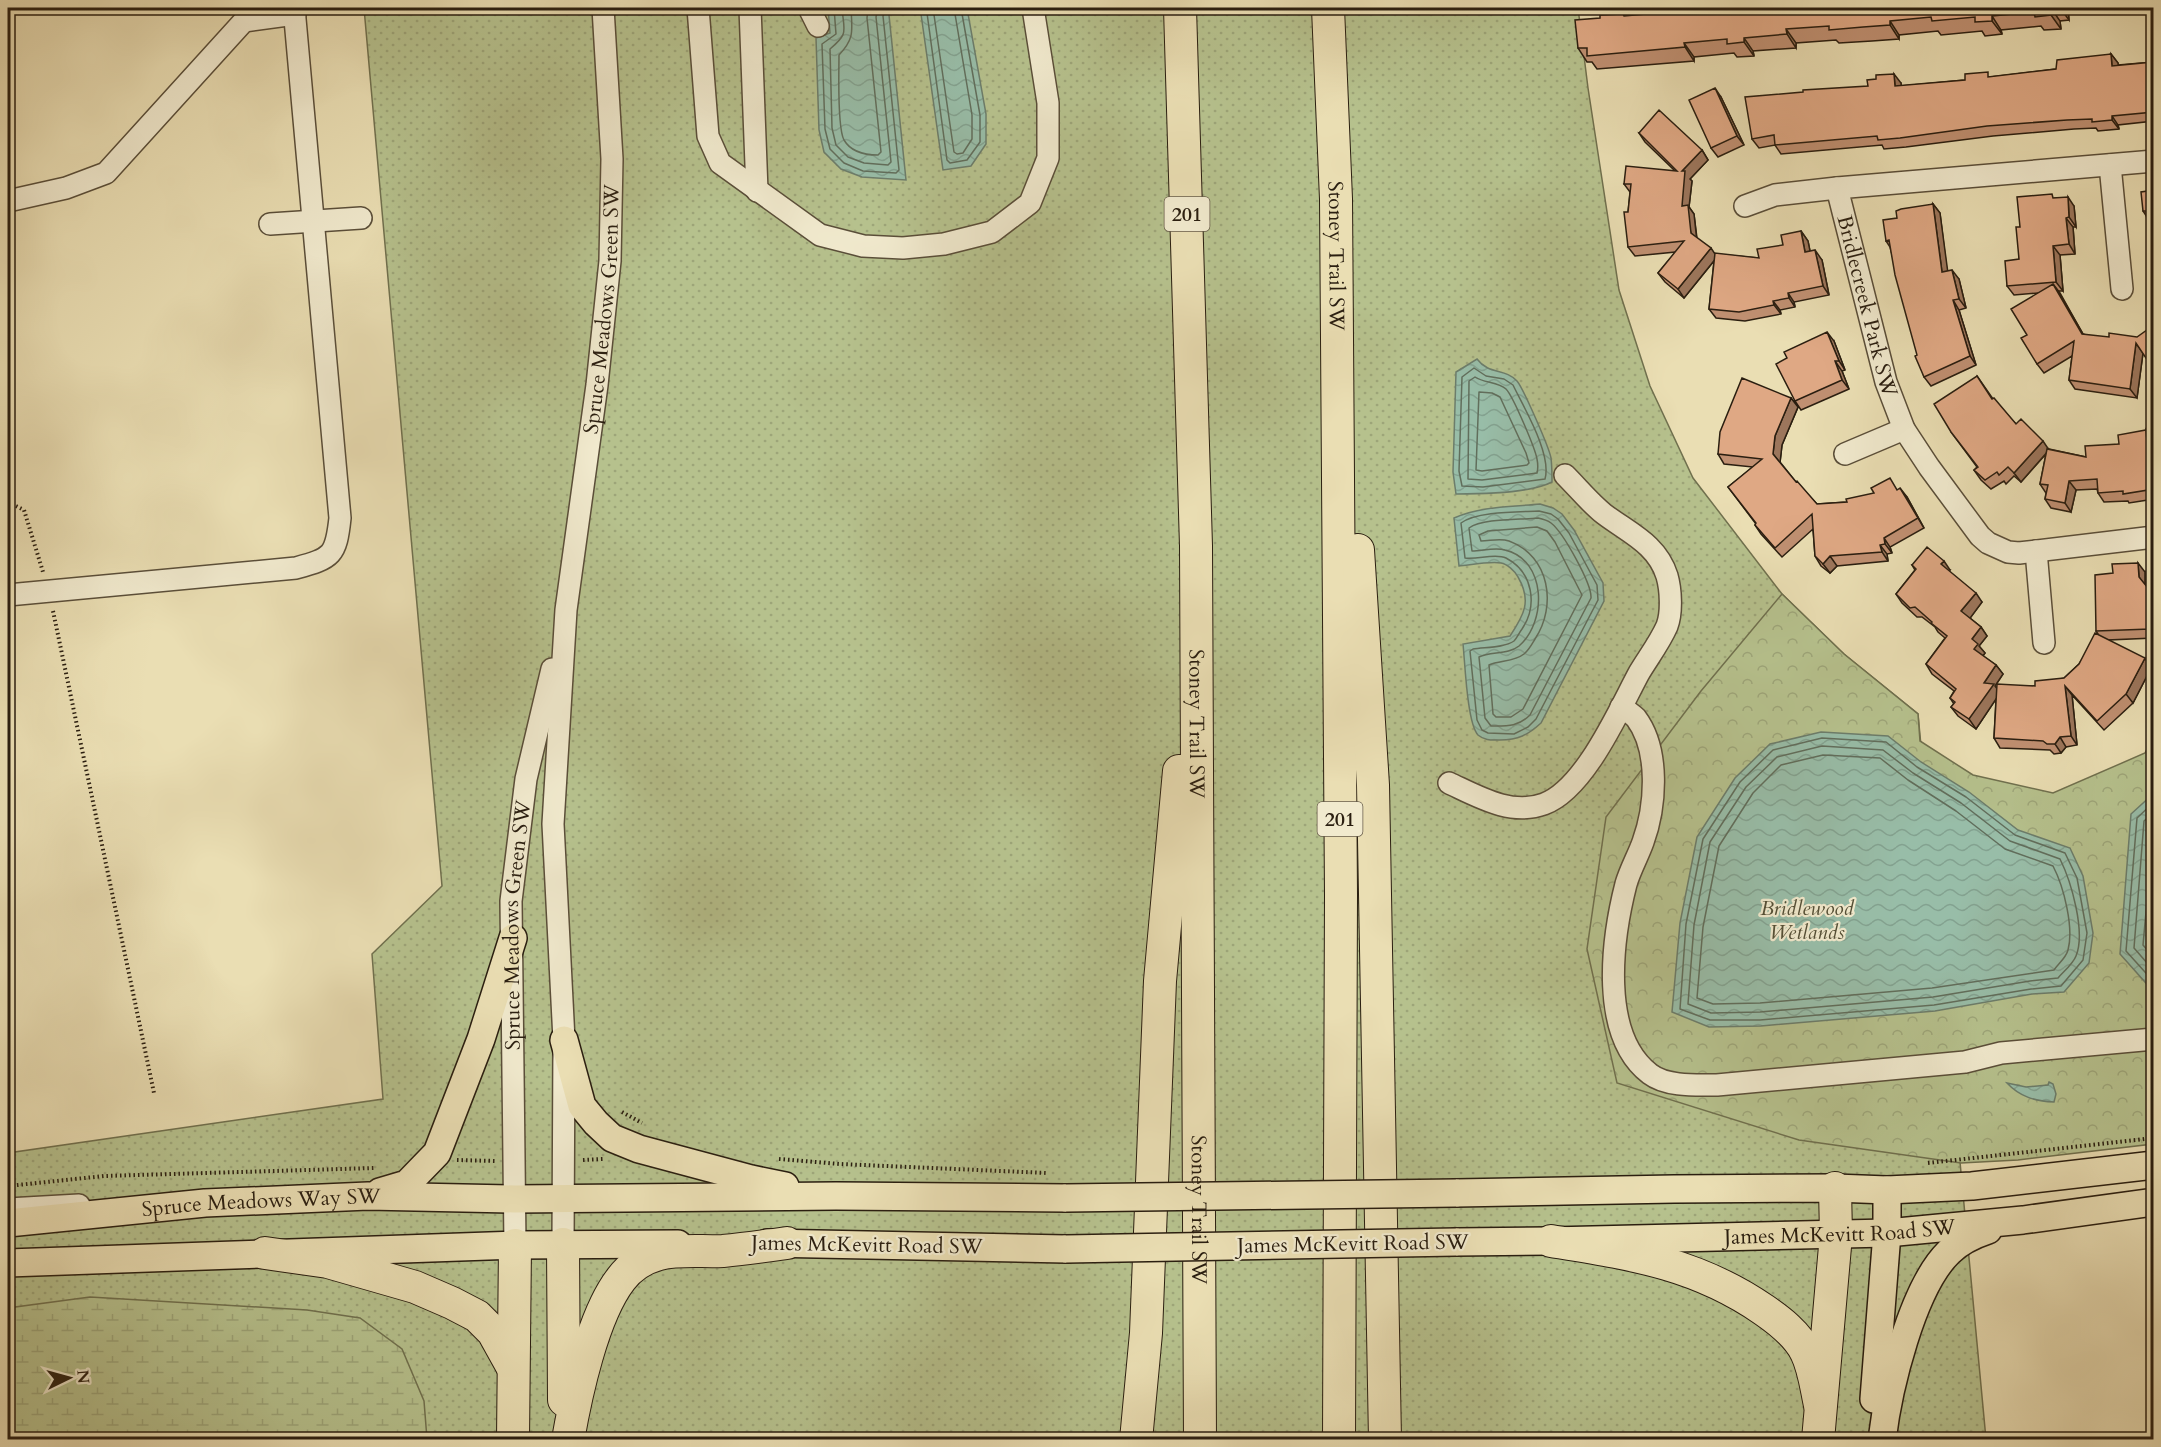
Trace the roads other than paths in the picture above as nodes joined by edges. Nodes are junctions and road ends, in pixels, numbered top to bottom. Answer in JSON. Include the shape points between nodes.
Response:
{"nodes":[{"id":1,"x":603,"y":8,"type":"edge"},
{"id":2,"x":698,"y":8,"type":"edge"},
{"id":3,"x":750,"y":8,"type":"edge"},
{"id":4,"x":1033,"y":8,"type":"edge"},
{"id":5,"x":1180,"y":8,"type":"edge"},
{"id":6,"x":1328,"y":8,"type":"edge"},
{"id":7,"x":295,"y":11,"type":"edge"},
{"id":8,"x":2154,"y":161,"type":"edge"},
{"id":9,"x":2110,"y":165,"type":"junction"},
{"id":10,"x":1836,"y":188,"type":"junction"},
{"id":11,"x":758,"y":191,"type":"junction"},
{"id":12,"x":1336,"y":199,"type":"junction"},
{"id":13,"x":8,"y":201,"type":"edge"},
{"id":14,"x":1745,"y":206,"type":"dead end"},
{"id":15,"x":361,"y":218,"type":"dead end"},
{"id":16,"x":314,"y":221,"type":"junction"},
{"id":17,"x":270,"y":224,"type":"dead end"},
{"id":18,"x":2122,"y":289,"type":"dead end"},
{"id":19,"x":1904,"y":429,"type":"junction"},
{"id":20,"x":1845,"y":454,"type":"dead end"},
{"id":21,"x":1565,"y":476,"type":"dead end"},
{"id":22,"x":2154,"y":537,"type":"edge"},
{"id":23,"x":1196,"y":546,"type":"junction"},
{"id":24,"x":2036,"y":551,"type":"junction"},
{"id":25,"x":8,"y":595,"type":"edge"},
{"id":26,"x":566,"y":610,"type":"junction"},
{"id":27,"x":2043,"y":643,"type":"dead end"},
{"id":28,"x":1621,"y":707,"type":"junction"},
{"id":29,"x":1449,"y":783,"type":"dead end"},
{"id":30,"x":513,"y":938,"type":"junction"},
{"id":31,"x":2154,"y":1039,"type":"edge"},
{"id":32,"x":564,"y":1040,"type":"junction"},
{"id":33,"x":2154,"y":1165,"type":"edge"},
{"id":34,"x":1835,"y":1188,"type":"junction"},
{"id":35,"x":1887,"y":1190,"type":"junction"},
{"id":36,"x":368,"y":1196,"type":"junction"},
{"id":37,"x":836,"y":1196,"type":"junction"},
{"id":38,"x":515,"y":1199,"type":"junction"},
{"id":39,"x":564,"y":1199,"type":"junction"},
{"id":40,"x":2154,"y":1202,"type":"edge"},
{"id":41,"x":205,"y":1203,"type":"junction"},
{"id":42,"x":8,"y":1209,"type":"edge"},
{"id":43,"x":2023,"y":1220,"type":"junction"},
{"id":44,"x":8,"y":1223,"type":"edge"},
{"id":45,"x":1887,"y":1233,"type":"junction"},
{"id":46,"x":1836,"y":1235,"type":"junction"},
{"id":47,"x":1551,"y":1241,"type":"junction"},
{"id":48,"x":787,"y":1243,"type":"junction"},
{"id":49,"x":563,"y":1244,"type":"junction"},
{"id":50,"x":515,"y":1245,"type":"junction"},
{"id":51,"x":265,"y":1253,"type":"junction"},
{"id":52,"x":8,"y":1263,"type":"edge"},
{"id":53,"x":513,"y":1368,"type":"junction"},
{"id":54,"x":1820,"y":1405,"type":"junction"},
{"id":55,"x":513,"y":1440,"type":"edge"},
{"id":56,"x":566,"y":1440,"type":"edge"},
{"id":57,"x":1136,"y":1440,"type":"edge"},
{"id":58,"x":1200,"y":1440,"type":"edge"},
{"id":59,"x":1339,"y":1440,"type":"edge"},
{"id":60,"x":1385,"y":1440,"type":"edge"},
{"id":61,"x":1818,"y":1440,"type":"edge"},
{"id":62,"x":1870,"y":1440,"type":"edge"},
{"id":63,"x":1882,"y":1440,"type":"edge"}],
"edges":[{"from":1,"to":26,"type":"street","name":"Spruce Meadows Green SW","via":[[612,159],[610,261]]},
{"from":2,"to":11,"type":"street","via":[[708,136],[720,163]]},
{"from":3,"to":11,"type":"street"},
{"from":4,"to":11,"type":"street","via":[[1048,103],[1048,158],[1030,203],[992,232],[944,244],[862,246],[820,235]]},
{"from":5,"to":23,"type":"highway","name":"Stoney Trail SW","number":"201"},
{"from":6,"to":12,"type":"highway","name":"Stoney Trail SW","number":"201"},
{"from":7,"to":13,"type":"street","via":[[244,21],[106,173],[66,188]]},
{"from":7,"to":16,"type":"street"},
{"from":8,"to":9,"type":"street","name":"Bridlecreek Park SW"},
{"from":9,"to":10,"type":"street","name":"Bridlecreek Park SW"},
{"from":9,"to":18,"type":"street"},
{"from":10,"to":14,"type":"street","via":[[1774,195]]},
{"from":10,"to":19,"type":"street","name":"Bridlecreek Park SW","via":[[1886,382]]},
{"from":12,"to":59,"type":"highway","name":"Stoney Trail SW","number":"201","via":[[1341,884]]},
{"from":12,"to":60,"type":"highway","via":[[1373,785]]},
{"from":15,"to":16,"type":"street"},
{"from":16,"to":17,"type":"street"},
{"from":16,"to":25,"type":"street","via":[[340,518],[337,544],[323,560],[296,567]]},
{"from":19,"to":20,"type":"street"},
{"from":19,"to":24,"type":"street","name":"Bridlecreek Park SW","via":[[1980,536],[2008,552]]},
{"from":21,"to":28,"type":"street","via":[[1604,513],[1652,547],[1667,576],[1667,625]]},
{"from":22,"to":24,"type":"street","name":"Bridlecreek Park SW"},
{"from":23,"to":57,"type":"highway","via":[[1160,981],[1146,1333]]},
{"from":23,"to":58,"type":"highway","name":"Stoney Trail SW","number":"201"},
{"from":24,"to":27,"type":"street"},
{"from":26,"to":30,"type":"street","name":"Spruce Meadows Green SW","via":[[526,779],[511,901]]},
{"from":26,"to":32,"type":"street","name":"Spruce Meadows Green SW","via":[[553,824]]},
{"from":28,"to":29,"type":"street","via":[[1570,787],[1545,804],[1516,809],[1487,801]]},
{"from":28,"to":31,"type":"street","via":[[1639,724],[1654,770],[1644,840],[1627,882],[1617,924],[1616,1012],[1629,1051],[1651,1075],[1679,1085],[1717,1085],[1965,1062],[2001,1053]]},
{"from":30,"to":36,"type":"main road","via":[[481,1039],[437,1153],[407,1184]]},
{"from":30,"to":38,"type":"street","name":"Spruce Meadows Green SW"},
{"from":32,"to":37,"type":"main road","via":[[582,1106],[612,1138],[751,1179]]},
{"from":32,"to":39,"type":"street","name":"Spruce Meadows Green SW"},
{"from":33,"to":35,"type":"main road","name":"James McKevitt Road SW","via":[[1972,1186]]},
{"from":34,"to":35,"type":"main road","name":"James McKevitt Road SW"},
{"from":34,"to":37,"type":"main road","name":"James McKevitt Road SW","bridge":true,"via":[[1066,1198]]},
{"from":34,"to":46,"type":"highway"},
{"from":35,"to":45,"type":"main road"},
{"from":36,"to":38,"type":"main road","name":"Spruce Meadows Way SW"},
{"from":36,"to":41,"type":"main road","name":"Spruce Meadows Way SW"},
{"from":37,"to":39,"type":"main road","name":"James McKevitt Road SW"},
{"from":38,"to":39,"type":"main road","name":"James McKevitt Road SW"},
{"from":38,"to":50,"type":"street","name":"Spruce Meadows Green SW"},
{"from":39,"to":49,"type":"street","name":"Spruce Meadows Green SW"},
{"from":40,"to":43,"type":"main road","name":"James McKevitt Road SW"},
{"from":41,"to":42,"type":"street"},
{"from":41,"to":44,"type":"main road","name":"Spruce Meadows Way SW"},
{"from":43,"to":45,"type":"main road","name":"James McKevitt Road SW"},
{"from":43,"to":63,"type":"main road","via":[[1961,1242],[1947,1253],[1927,1281],[1894,1372]]},
{"from":45,"to":46,"type":"main road","name":"James McKevitt Road SW"},
{"from":45,"to":62,"type":"main road"},
{"from":46,"to":47,"type":"main road","name":"James McKevitt Road SW"},
{"from":46,"to":54,"type":"highway"},
{"from":47,"to":48,"type":"main road","name":"James McKevitt Road SW","bridge":true,"via":[[1066,1249]]},
{"from":47,"to":54,"type":"highway","via":[[1633,1254],[1733,1290],[1794,1335],[1812,1368]]},
{"from":48,"to":49,"type":"main road","name":"James McKevitt Road SW"},
{"from":48,"to":56,"type":"highway","via":[[660,1254],[631,1268],[607,1302],[593,1338]]},
{"from":49,"to":50,"type":"main road","name":"James McKevitt Road SW"},
{"from":49,"to":56,"type":"highway"},
{"from":50,"to":51,"type":"main road"},
{"from":50,"to":53,"type":"highway"},
{"from":51,"to":52,"type":"main road"},
{"from":51,"to":53,"type":"highway","via":[[328,1262],[415,1287],[452,1303],[477,1316],[493,1332]]},
{"from":53,"to":55,"type":"highway"},
{"from":54,"to":61,"type":"highway"}]}
